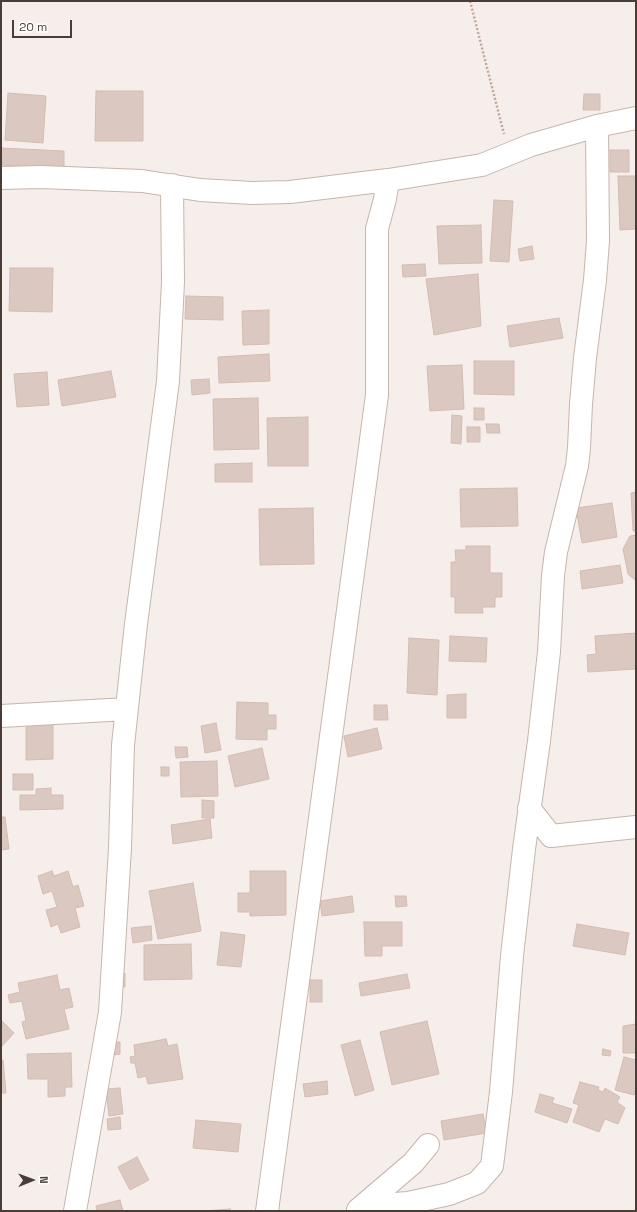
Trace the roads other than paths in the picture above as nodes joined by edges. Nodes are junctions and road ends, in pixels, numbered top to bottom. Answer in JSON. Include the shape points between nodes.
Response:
{"nodes":[{"id":1,"x":636,"y":118,"type":"edge"},
{"id":2,"x":597,"y":126,"type":"junction"},
{"id":3,"x":1,"y":178,"type":"edge"},
{"id":4,"x":388,"y":180,"type":"junction"},
{"id":5,"x":172,"y":185,"type":"junction"},
{"id":6,"x":127,"y":709,"type":"junction"},
{"id":7,"x":1,"y":716,"type":"edge"},
{"id":8,"x":529,"y":808,"type":"junction"},
{"id":9,"x":636,"y":827,"type":"edge"},
{"id":10,"x":428,"y":1145,"type":"dead end"},
{"id":11,"x":75,"y":1211,"type":"edge"},
{"id":12,"x":267,"y":1211,"type":"edge"},
{"id":13,"x":357,"y":1211,"type":"edge"}],
"edges":[{"from":1,"to":2,"type":"street"},
{"from":2,"to":4,"type":"street","via":[[531,145],[482,165]]},
{"from":2,"to":8,"type":"street","via":[[598,241],[585,358],[579,448],[556,552],[549,652]]},
{"from":3,"to":5,"type":"street","via":[[142,181]]},
{"from":4,"to":5,"type":"street","via":[[290,192],[252,193],[200,190]]},
{"from":4,"to":12,"type":"street","via":[[377,229],[377,395]]},
{"from":5,"to":6,"type":"street","via":[[173,282],[168,381]]},
{"from":6,"to":7,"type":"street"},
{"from":6,"to":11,"type":"street","via":[[110,1012]]},
{"from":8,"to":9,"type":"street","via":[[551,836]]},
{"from":8,"to":13,"type":"street","via":[[492,1166],[477,1183],[449,1194]]},
{"from":10,"to":13,"type":"street","via":[[413,1163]]}]}
